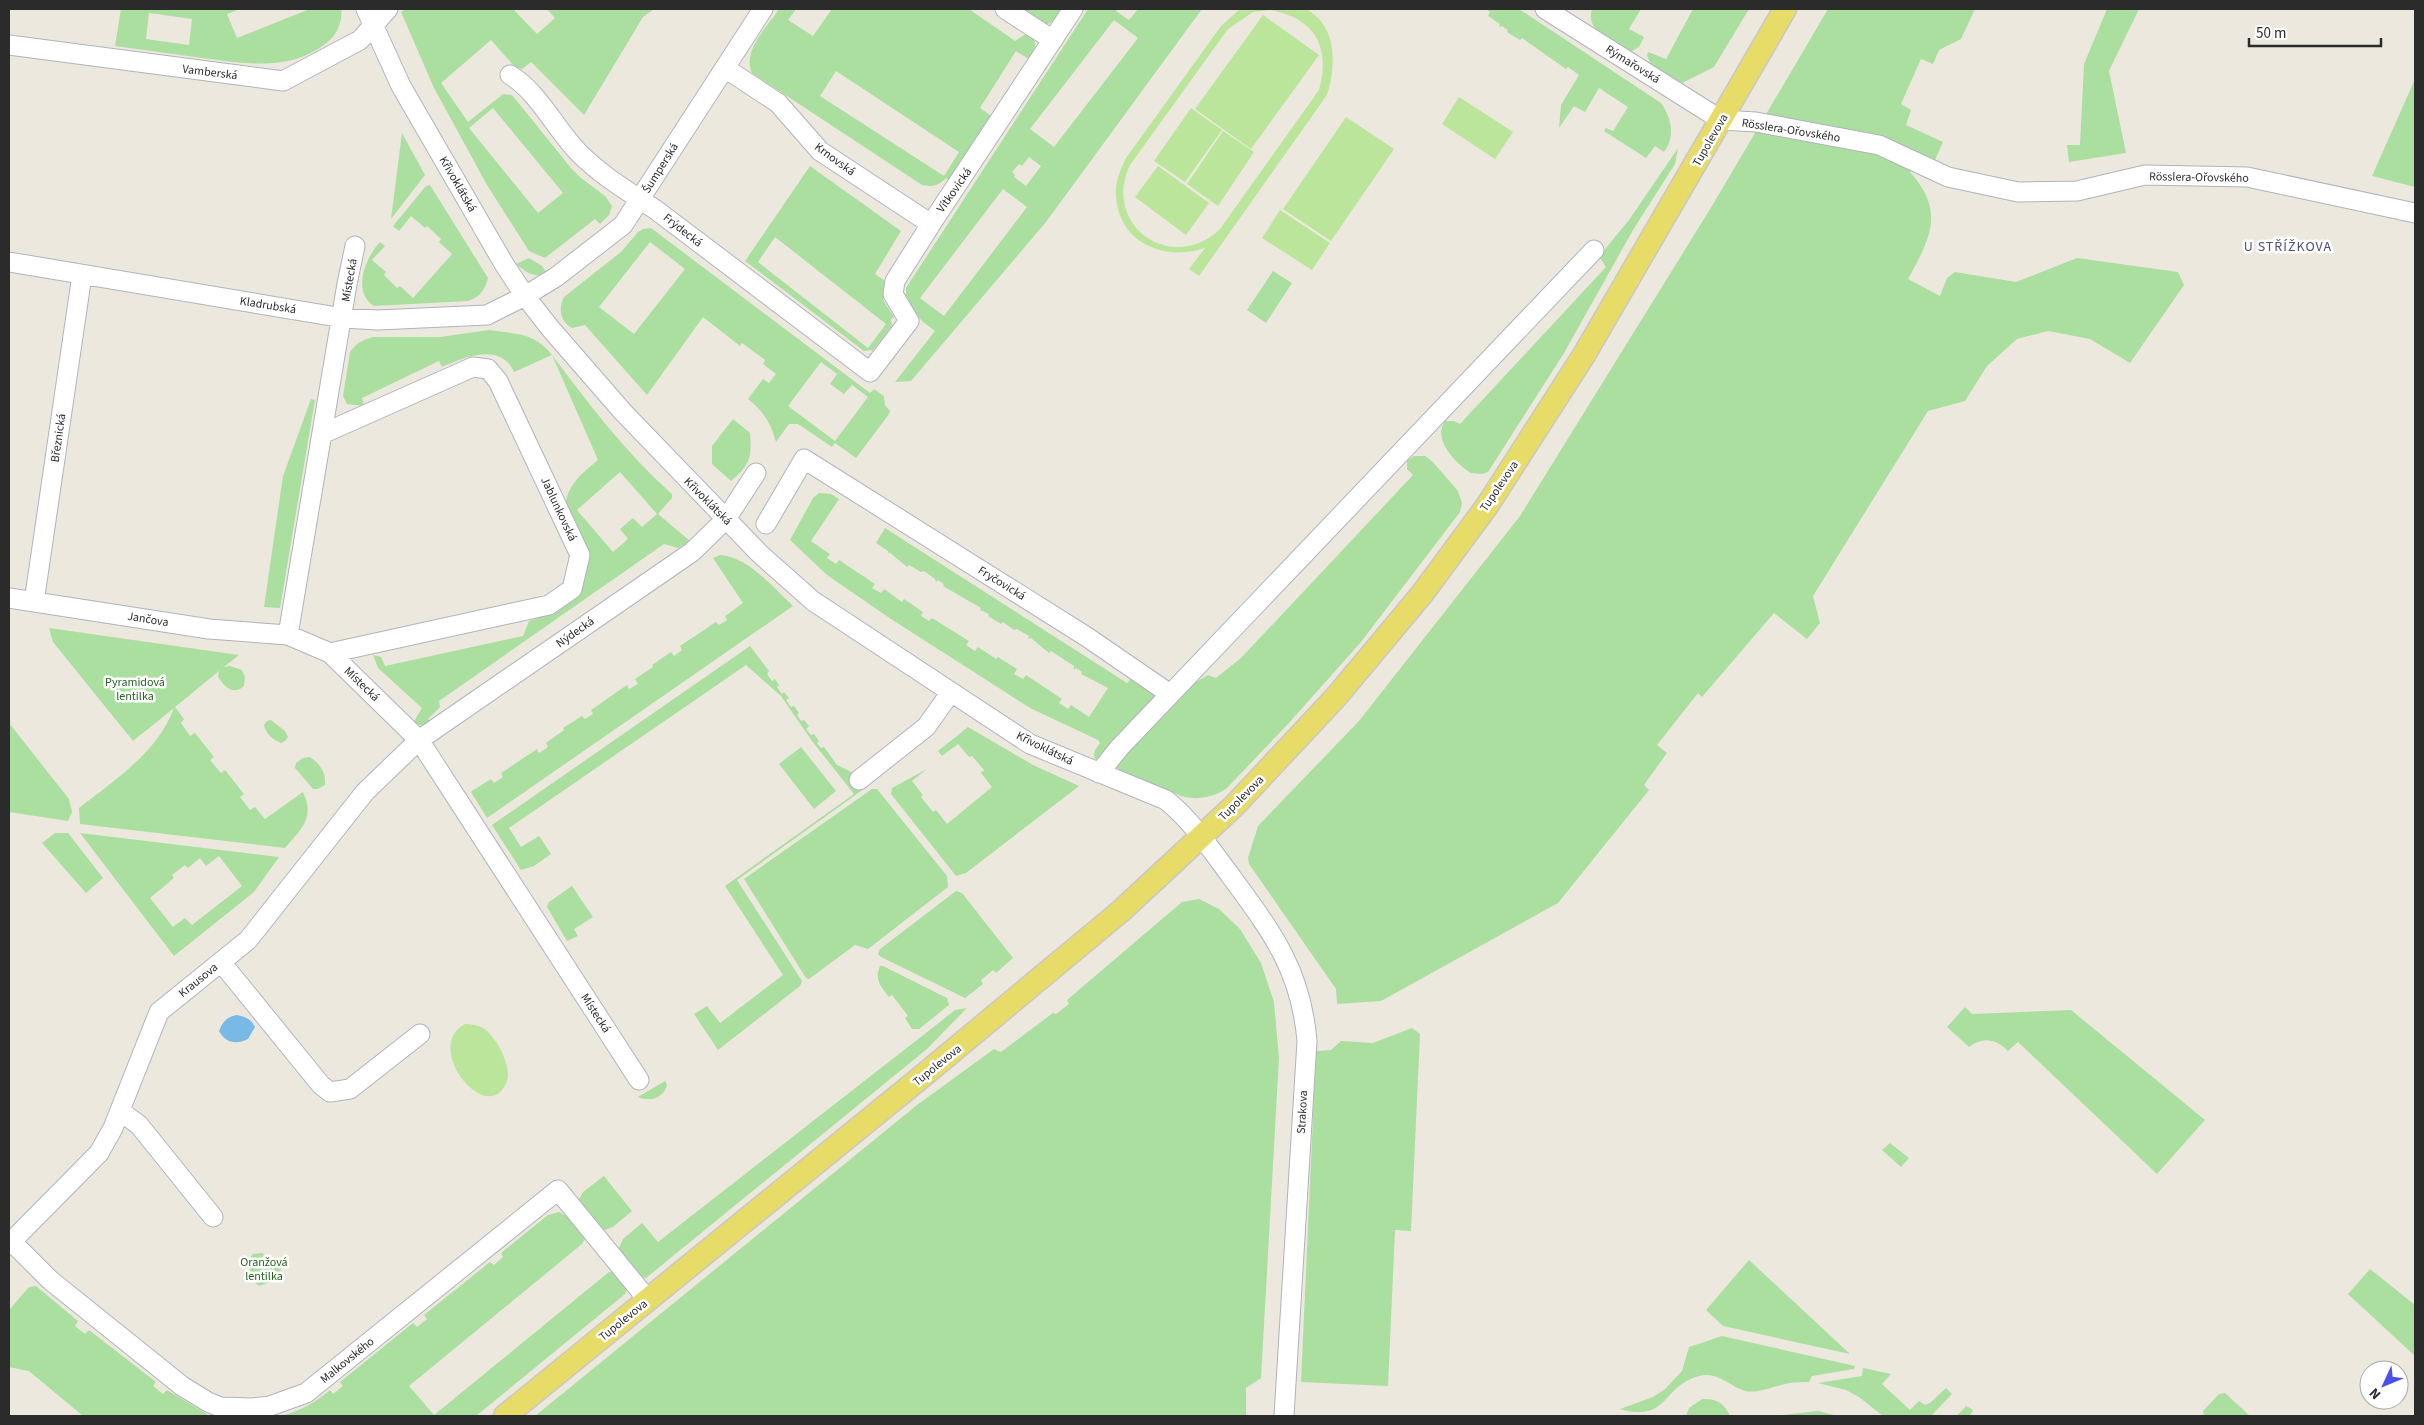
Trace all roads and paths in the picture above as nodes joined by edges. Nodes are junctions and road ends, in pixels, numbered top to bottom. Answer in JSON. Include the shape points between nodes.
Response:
{"nodes":[{"id":1,"x":388,"y":9,"type":"edge"},
{"id":2,"x":763,"y":9,"type":"edge"},
{"id":3,"x":1005,"y":9,"type":"edge"},
{"id":4,"x":1073,"y":9,"type":"edge"},
{"id":5,"x":1546,"y":9,"type":"edge"},
{"id":6,"x":1785,"y":9,"type":"edge"},
{"id":7,"x":366,"y":25,"type":"edge"},
{"id":8,"x":1053,"y":40,"type":"junction"},
{"id":9,"x":9,"y":45,"type":"edge"},
{"id":10,"x":725,"y":68,"type":"junction"},
{"id":11,"x":510,"y":75,"type":"dead end"},
{"id":12,"x":1721,"y":120,"type":"junction"},
{"id":13,"x":640,"y":199,"type":"junction"},
{"id":14,"x":2415,"y":213,"type":"edge"},
{"id":15,"x":930,"y":224,"type":"junction"},
{"id":16,"x":355,"y":246,"type":"dead end"},
{"id":17,"x":1594,"y":250,"type":"dead end"},
{"id":18,"x":9,"y":262,"type":"edge"},
{"id":19,"x":82,"y":275,"type":"junction"},
{"id":20,"x":525,"y":296,"type":"junction"},
{"id":21,"x":343,"y":318,"type":"junction"},
{"id":22,"x":870,"y":372,"type":"joint"},
{"id":23,"x":322,"y":434,"type":"junction"},
{"id":24,"x":756,"y":473,"type":"dead end"},
{"id":25,"x":726,"y":519,"type":"junction"},
{"id":26,"x":766,"y":524,"type":"dead end"},
{"id":27,"x":9,"y":598,"type":"edge"},
{"id":28,"x":34,"y":602,"type":"junction"},
{"id":29,"x":288,"y":635,"type":"junction"},
{"id":30,"x":330,"y":653,"type":"junction"},
{"id":31,"x":951,"y":692,"type":"junction"},
{"id":32,"x":1170,"y":694,"type":"junction"},
{"id":33,"x":419,"y":740,"type":"junction"},
{"id":34,"x":1098,"y":773,"type":"junction"},
{"id":35,"x":858,"y":780,"type":"dead end"},
{"id":36,"x":1202,"y":836,"type":"junction"},
{"id":37,"x":220,"y":962,"type":"junction"},
{"id":38,"x":420,"y":1034,"type":"dead end"},
{"id":39,"x":638,"y":1080,"type":"dead end"},
{"id":40,"x":120,"y":1111,"type":"junction"},
{"id":41,"x":213,"y":1217,"type":"dead end"},
{"id":42,"x":10,"y":1240,"type":"edge"},
{"id":43,"x":648,"y":1300,"type":"junction"},
{"id":44,"x":505,"y":1416,"type":"edge"},
{"id":45,"x":1284,"y":1416,"type":"edge"}],
"edges":[{"from":1,"to":7,"type":"street","name":"Vamberská"},
{"from":2,"to":10,"type":"street","name":"Šumperská"},
{"from":3,"to":8,"type":"street"},
{"from":4,"to":8,"type":"street","name":"Vítkovická"},
{"from":5,"to":12,"type":"street","name":"Rýmařovská"},
{"from":6,"to":12,"type":"main road","name":"Tupolevova"},
{"from":7,"to":9,"type":"street","name":"Vamberská","via":[[283,81]]},
{"from":7,"to":20,"type":"street","name":"Křivoklátská"},
{"from":8,"to":15,"type":"street","name":"Vítkovická"},
{"from":10,"to":13,"type":"street","name":"Šumperská"},
{"from":10,"to":15,"type":"street","name":"Krnovská","via":[[778,102],[820,151]]},
{"from":11,"to":13,"type":"street","name":"Frýdecká","via":[[517,78],[578,152],[621,189]]},
{"from":12,"to":14,"type":"street","name":"Rösslera-Ořovského","via":[[1756,122],[1879,145],[1948,177],[2018,192],[2077,191],[2145,175],[2247,177]]},
{"from":12,"to":36,"type":"main road","name":"Tupolevova","via":[[1584,354],[1487,506],[1379,648],[1285,753]]},
{"from":13,"to":20,"type":"street","name":"Šumperská","via":[[623,224],[556,277]]},
{"from":13,"to":22,"type":"street","name":"Frýdecká"},
{"from":15,"to":22,"type":"street","name":"Vítkovická","via":[[895,281],[893,294],[909,322]]},
{"from":16,"to":21,"type":"street","name":"Místecká"},
{"from":17,"to":32,"type":"street"},
{"from":18,"to":19,"type":"street","name":"Kladrubská"},
{"from":19,"to":21,"type":"street","name":"Kladrubská"},
{"from":19,"to":28,"type":"street","name":"Březnická"},
{"from":20,"to":21,"type":"street","name":"Kladrubská","via":[[486,316]]},
{"from":20,"to":25,"type":"street","name":"Křivoklátská","via":[[623,412]]},
{"from":21,"to":23,"type":"street","name":"Místecká"},
{"from":23,"to":29,"type":"street","name":"Místecká"},
{"from":23,"to":30,"type":"street","name":"Jablunkovská","via":[[473,367],[488,369],[498,381],[580,555],[572,589],[549,606]]},
{"from":24,"to":25,"type":"street"},
{"from":25,"to":31,"type":"street","name":"Křivoklátská","via":[[813,601]]},
{"from":25,"to":33,"type":"street","name":"Nýdecká","via":[[692,552]]},
{"from":26,"to":32,"type":"street","name":"Fryčovická","via":[[804,459],[1087,637]]},
{"from":27,"to":28,"type":"street","name":"Jančova"},
{"from":28,"to":29,"type":"street","name":"Jančova","via":[[209,629]]},
{"from":29,"to":30,"type":"street","name":"Místecká"},
{"from":30,"to":33,"type":"street","name":"Místecká"},
{"from":31,"to":34,"type":"street","name":"Křivoklátská","via":[[1030,744]]},
{"from":31,"to":35,"type":"street","via":[[926,727]]},
{"from":32,"to":34,"type":"street"},
{"from":33,"to":37,"type":"street","name":"Krausova","via":[[365,792],[248,940]]},
{"from":33,"to":39,"type":"street","name":"Místecká"},
{"from":34,"to":36,"type":"street","name":"Křivoklátská","via":[[1166,800],[1185,815]]},
{"from":36,"to":43,"type":"main road","name":"Tupolevova","via":[[1121,911]]},
{"from":36,"to":45,"type":"street","name":"Strakova","via":[[1274,936],[1292,973],[1305,1016],[1307,1041]]},
{"from":37,"to":38,"type":"street","via":[[321,1086],[330,1092],[350,1089]]},
{"from":37,"to":40,"type":"street","name":"Krausova","via":[[159,1012]]},
{"from":40,"to":41,"type":"street","via":[[139,1125]]},
{"from":40,"to":42,"type":"street","name":"Krausova","via":[[99,1153]]},
{"from":42,"to":43,"type":"street","name":"Malkovského","via":[[50,1280],[182,1386],[208,1402],[233,1409],[270,1406],[306,1393],[558,1190]]},
{"from":43,"to":44,"type":"main road","name":"Tupolevova"}]}
